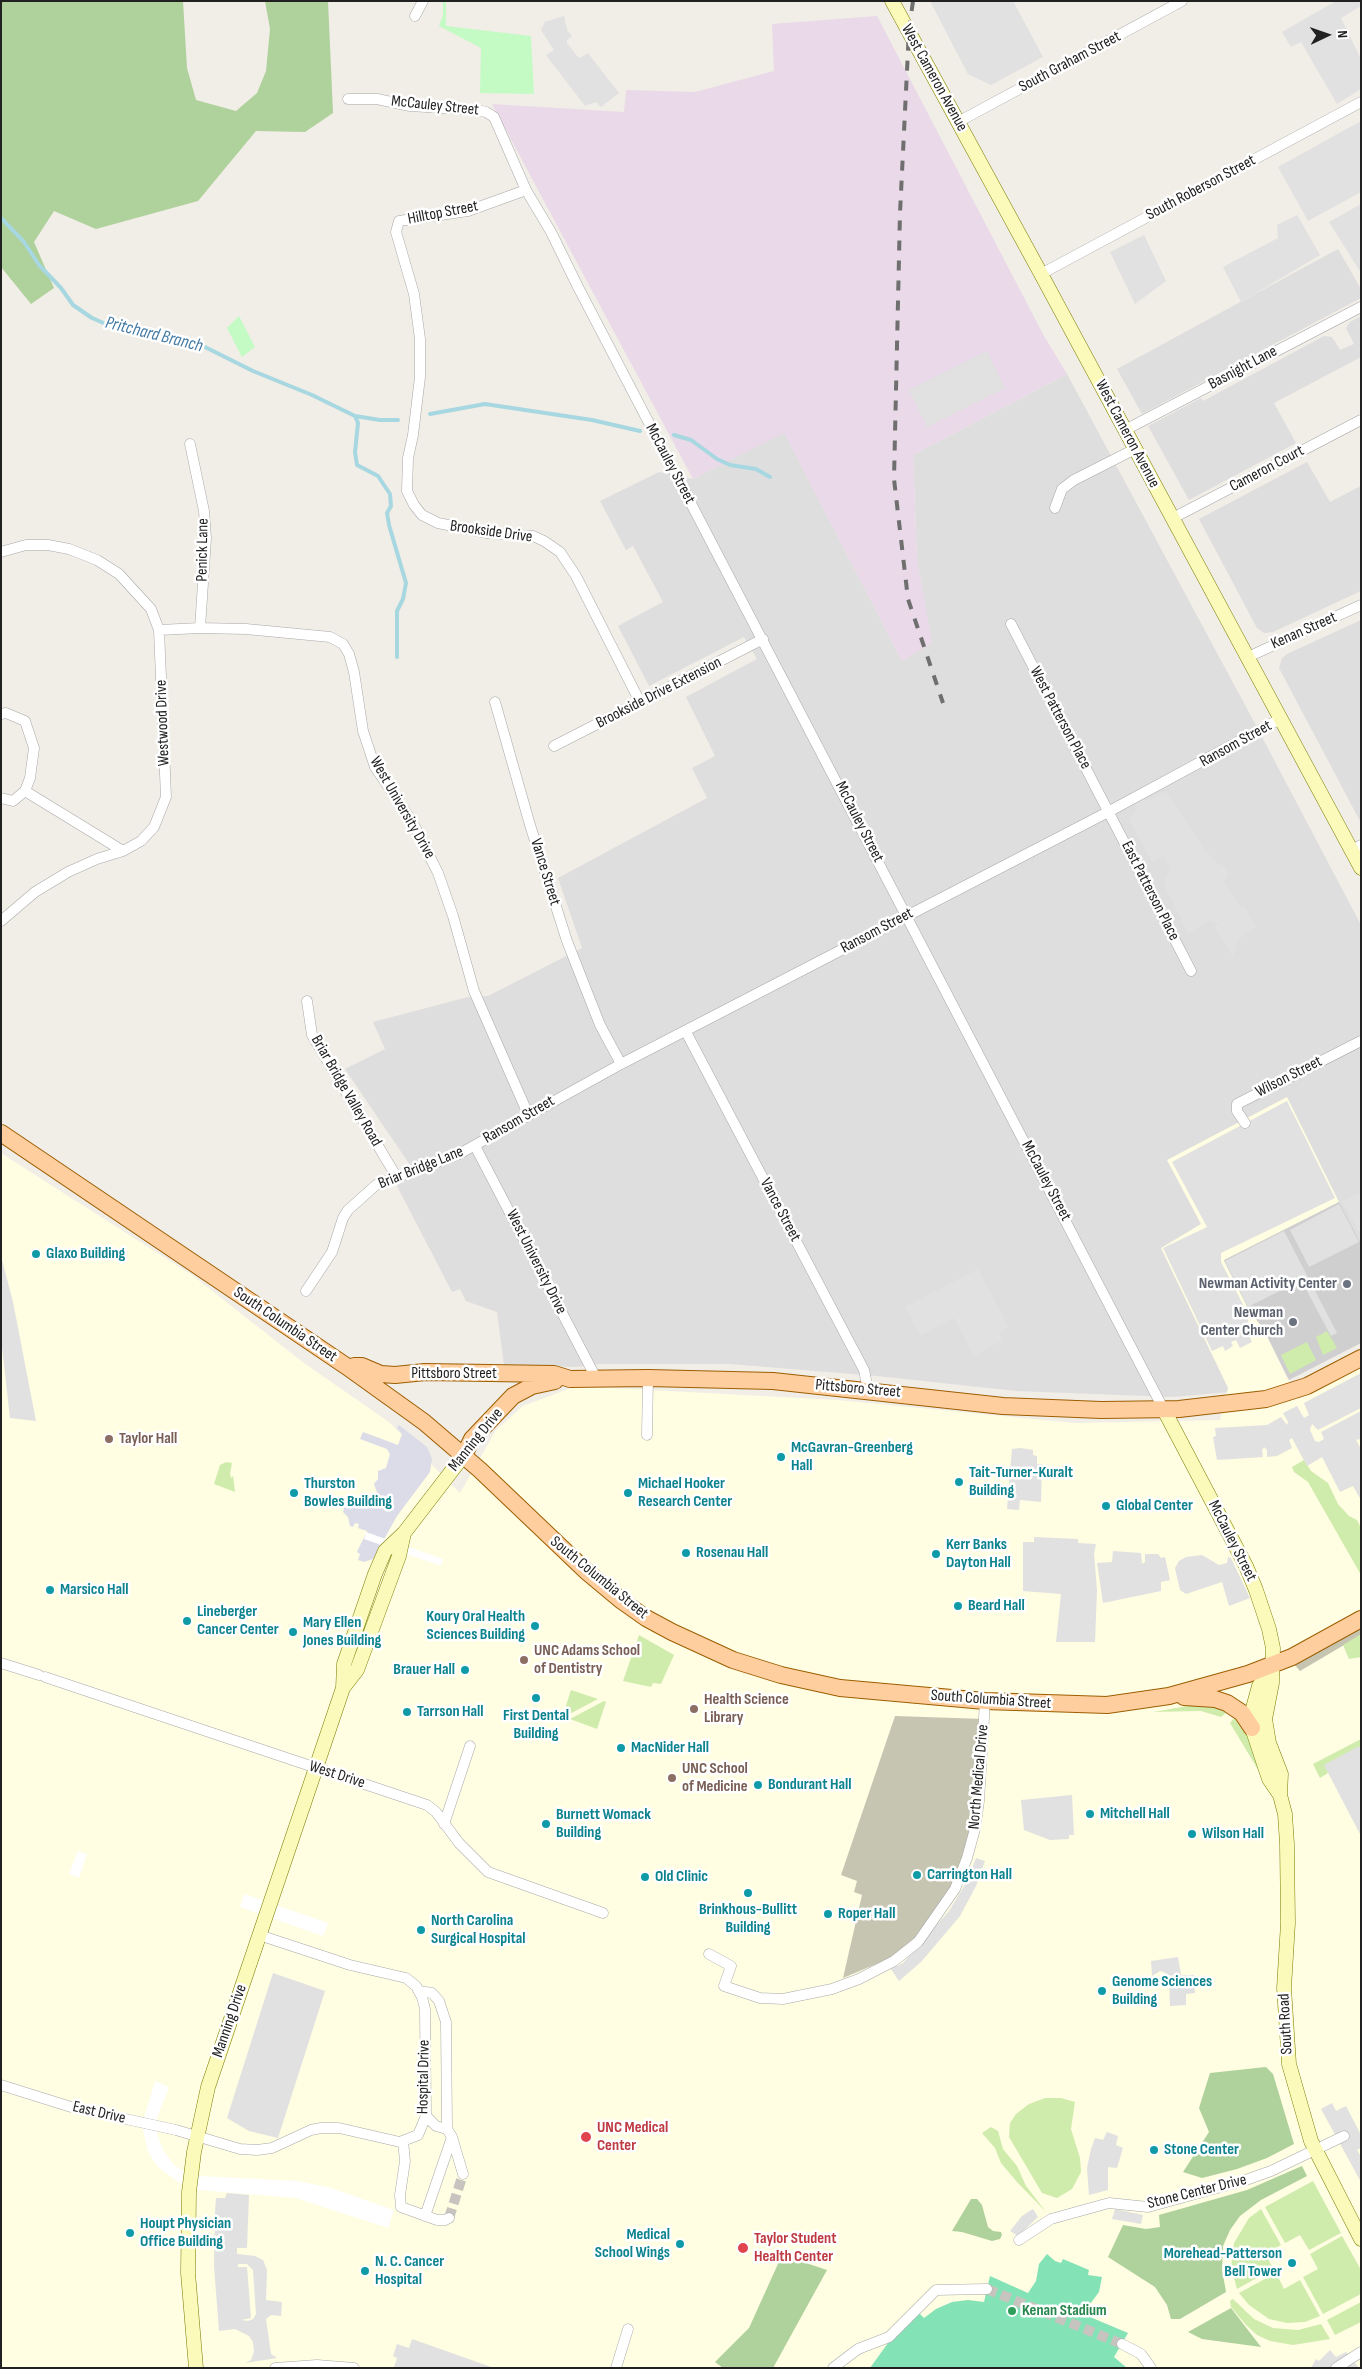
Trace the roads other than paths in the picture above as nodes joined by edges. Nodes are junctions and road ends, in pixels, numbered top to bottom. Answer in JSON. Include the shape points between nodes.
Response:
{"nodes":[{"id":1,"x":424,"y":1,"type":"edge"},
{"id":2,"x":892,"y":1,"type":"edge"},
{"id":3,"x":1182,"y":1,"type":"edge"},
{"id":4,"x":415,"y":16,"type":"dead end"},
{"id":5,"x":348,"y":98,"type":"dead end"},
{"id":6,"x":1361,"y":102,"type":"edge"},
{"id":7,"x":958,"y":122,"type":"junction"},
{"id":8,"x":526,"y":190,"type":"junction"},
{"id":9,"x":396,"y":232,"type":"joint"},
{"id":10,"x":1041,"y":274,"type":"junction"},
{"id":11,"x":1361,"y":307,"type":"edge"},
{"id":12,"x":1361,"y":420,"type":"edge"},
{"id":13,"x":1125,"y":430,"type":"junction"},
{"id":14,"x":190,"y":444,"type":"dead end"},
{"id":15,"x":1135,"y":449,"type":"junction"},
{"id":16,"x":1055,"y":508,"type":"dead end"},
{"id":17,"x":1173,"y":518,"type":"junction"},
{"id":18,"x":1,"y":552,"type":"edge"},
{"id":19,"x":1361,"y":605,"type":"edge"},
{"id":20,"x":1011,"y":624,"type":"dead end"},
{"id":21,"x":200,"y":628,"type":"junction"},
{"id":22,"x":159,"y":630,"type":"junction"},
{"id":23,"x":763,"y":639,"type":"junction"},
{"id":24,"x":1248,"y":657,"type":"junction"},
{"id":25,"x":495,"y":702,"type":"dead end"},
{"id":26,"x":640,"y":702,"type":"junction"},
{"id":27,"x":1,"y":714,"type":"edge"},
{"id":28,"x":1280,"y":719,"type":"junction"},
{"id":29,"x":554,"y":746,"type":"dead end"},
{"id":30,"x":25,"y":790,"type":"junction"},
{"id":31,"x":1,"y":798,"type":"edge"},
{"id":32,"x":1108,"y":812,"type":"junction"},
{"id":33,"x":1356,"y":848,"type":"edge"},
{"id":34,"x":122,"y":851,"type":"junction"},
{"id":35,"x":1361,"y":868,"type":"edge"},
{"id":36,"x":907,"y":915,"type":"junction"},
{"id":37,"x":1,"y":921,"type":"edge"},
{"id":38,"x":1191,"y":971,"type":"dead end"},
{"id":39,"x":307,"y":1001,"type":"dead end"},
{"id":40,"x":686,"y":1032,"type":"junction"},
{"id":41,"x":1361,"y":1041,"type":"edge"},
{"id":42,"x":621,"y":1064,"type":"junction"},
{"id":43,"x":528,"y":1114,"type":"junction"},
{"id":44,"x":1245,"y":1123,"type":"dead end"},
{"id":45,"x":1,"y":1133,"type":"edge"},
{"id":46,"x":475,"y":1146,"type":"junction"},
{"id":47,"x":396,"y":1176,"type":"junction"},
{"id":48,"x":306,"y":1291,"type":"dead end"},
{"id":49,"x":1361,"y":1358,"type":"edge"},
{"id":50,"x":346,"y":1366,"type":"junction"},
{"id":51,"x":596,"y":1378,"type":"junction"},
{"id":52,"x":648,"y":1378,"type":"junction"},
{"id":53,"x":570,"y":1379,"type":"junction"},
{"id":54,"x":868,"y":1390,"type":"junction"},
{"id":55,"x":1164,"y":1410,"type":"junction"},
{"id":56,"x":647,"y":1435,"type":"dead end"},
{"id":57,"x":464,"y":1455,"type":"junction"},
{"id":58,"x":1361,"y":1618,"type":"edge"},
{"id":59,"x":1,"y":1663,"type":"edge"},
{"id":60,"x":1272,"y":1665,"type":"junction"},
{"id":61,"x":1169,"y":1696,"type":"junction"},
{"id":62,"x":986,"y":1701,"type":"junction"},
{"id":63,"x":1252,"y":1728,"type":"junction"},
{"id":64,"x":470,"y":1746,"type":"dead end"},
{"id":65,"x":316,"y":1768,"type":"junction"},
{"id":66,"x":1280,"y":1794,"type":"junction"},
{"id":67,"x":444,"y":1824,"type":"junction"},
{"id":68,"x":603,"y":1913,"type":"dead end"},
{"id":69,"x":259,"y":1935,"type":"junction"},
{"id":70,"x":709,"y":1954,"type":"dead end"},
{"id":71,"x":419,"y":1991,"type":"junction"},
{"id":72,"x":1,"y":2085,"type":"edge"},
{"id":73,"x":426,"y":2116,"type":"junction"},
{"id":74,"x":449,"y":2133,"type":"junction"},
{"id":75,"x":1344,"y":2136,"type":"dead end"},
{"id":76,"x":197,"y":2137,"type":"junction"},
{"id":77,"x":404,"y":2141,"type":"junction"},
{"id":78,"x":1315,"y":2151,"type":"junction"},
{"id":79,"x":463,"y":2174,"type":"tunnel mouth"},
{"id":80,"x":424,"y":2216,"type":"junction"},
{"id":81,"x":449,"y":2218,"type":"dead end"},
{"id":82,"x":1361,"y":2239,"type":"edge"},
{"id":83,"x":1019,"y":2240,"type":"dead end"},
{"id":84,"x":987,"y":2289,"type":"tunnel mouth"},
{"id":85,"x":628,"y":2329,"type":"dead end"},
{"id":86,"x":1122,"y":2344,"type":"tunnel mouth"},
{"id":87,"x":1361,"y":2352,"type":"edge"},
{"id":88,"x":196,"y":2368,"type":"edge"},
{"id":89,"x":275,"y":2368,"type":"edge"},
{"id":90,"x":354,"y":2368,"type":"edge"},
{"id":91,"x":616,"y":2368,"type":"edge"},
{"id":92,"x":833,"y":2368,"type":"edge"},
{"id":93,"x":1151,"y":2368,"type":"edge"},
{"id":94,"x":1336,"y":2368,"type":"edge"}],
"edges":[{"from":1,"to":4,"type":"street"},
{"from":2,"to":7,"type":"street","name":"West Cameron Avenue"},
{"from":3,"to":7,"type":"street","name":"South Graham Street"},
{"from":5,"to":8,"type":"street","name":"McCauley Street","via":[[486,112],[494,117]]},
{"from":6,"to":10,"type":"street","name":"South Roberson Street"},
{"from":7,"to":10,"type":"street","name":"West Cameron Avenue"},
{"from":8,"to":9,"type":"street","name":"Hilltop Street","via":[[468,211],[399,221]]},
{"from":8,"to":23,"type":"street","name":"McCauley Street","via":[[551,232]]},
{"from":9,"to":26,"type":"street","name":"Brookside Drive","via":[[414,294],[420,339],[418,403],[406,477],[407,490],[414,505],[422,515],[438,523],[487,533],[533,536],[560,552],[576,576]]},
{"from":10,"to":13,"type":"street","name":"West Cameron Avenue"},
{"from":11,"to":13,"type":"street","name":"Basnight Lane"},
{"from":12,"to":17,"type":"street","name":"Cameron Court"},
{"from":13,"to":15,"type":"street","name":"West Cameron Avenue"},
{"from":14,"to":21,"type":"street","name":"Penick Lane","via":[[204,511],[206,538]]},
{"from":15,"to":16,"type":"street","via":[[1074,480],[1062,489]]},
{"from":15,"to":17,"type":"street","name":"West Cameron Avenue"},
{"from":17,"to":24,"type":"street","name":"West Cameron Avenue"},
{"from":18,"to":22,"type":"street","name":"Westwood Drive","via":[[26,545],[48,545],[97,560],[119,574],[137,592],[151,609]]},
{"from":19,"to":24,"type":"street","name":"Kenan Street"},
{"from":20,"to":32,"type":"street","name":"West Patterson Place"},
{"from":21,"to":22,"type":"street","name":"West University Drive"},
{"from":21,"to":43,"type":"street","name":"West University Drive","via":[[330,637],[342,644],[352,663],[364,731],[375,767],[413,823],[438,873],[474,991]]},
{"from":22,"to":34,"type":"street","name":"Westwood Drive","via":[[166,797],[154,827],[141,841]]},
{"from":23,"to":26,"type":"street","name":"Brookside Drive Extension"},
{"from":23,"to":36,"type":"street","name":"McCauley Street"},
{"from":24,"to":28,"type":"street","name":"West Cameron Avenue"},
{"from":25,"to":42,"type":"street","name":"Vance Street","via":[[567,941],[600,1025]]},
{"from":26,"to":29,"type":"street","name":"Brookside Drive Extension"},
{"from":27,"to":30,"type":"street","via":[[25,721],[34,748]]},
{"from":28,"to":32,"type":"street","name":"Ransom Street"},
{"from":28,"to":33,"type":"street","name":"West Cameron Avenue"},
{"from":30,"to":31,"type":"street","via":[[13,801]]},
{"from":30,"to":34,"type":"street"},
{"from":32,"to":36,"type":"street","name":"Ransom Street"},
{"from":32,"to":38,"type":"street","name":"East Patterson Place"},
{"from":33,"to":35,"type":"street","name":"West Cameron Avenue"},
{"from":34,"to":37,"type":"street","name":"Westwood Drive","via":[[97,858],[68,872],[35,892]]},
{"from":36,"to":40,"type":"street","name":"Ransom Street"},
{"from":36,"to":55,"type":"street","name":"McCauley Street"},
{"from":39,"to":47,"type":"street","name":"Briar Bridge Valley Road","via":[[312,1035]]},
{"from":40,"to":42,"type":"street","name":"Ransom Street"},
{"from":40,"to":54,"type":"street","name":"Vance Street","via":[[864,1370]]},
{"from":41,"to":44,"type":"street","name":"Wilson Street","via":[[1237,1104],[1237,1111]]},
{"from":42,"to":43,"type":"street","name":"Ransom Street"},
{"from":43,"to":46,"type":"street","name":"Ransom Street"},
{"from":45,"to":50,"type":"main road","name":"South Columbia Street"},
{"from":46,"to":47,"type":"street","name":"Briar Bridge Lane","via":[[427,1168]]},
{"from":46,"to":51,"type":"street","name":"West University Drive"},
{"from":47,"to":48,"type":"street","name":"Briar Bridge Lane","via":[[366,1192],[348,1210],[332,1252]]},
{"from":49,"to":55,"type":"main road","name":"Pittsboro Street","via":[[1287,1394]]},
{"from":50,"to":53,"type":"main road","name":"Pittsboro Street","via":[[362,1366],[389,1375],[425,1372],[554,1374]]},
{"from":50,"to":57,"type":"main road","name":"South Columbia Street"},
{"from":51,"to":52,"type":"main road","name":"Pittsboro Street"},
{"from":51,"to":53,"type":"main road","name":"Pittsboro Street"},
{"from":52,"to":54,"type":"main road","name":"Pittsboro Street","via":[[773,1381]]},
{"from":52,"to":56,"type":"street"},
{"from":53,"to":57,"type":"main road","name":"Manning Drive","via":[[540,1384],[513,1396],[472,1439]]},
{"from":54,"to":55,"type":"main road","name":"Pittsboro Street","via":[[1012,1406]]},
{"from":55,"to":60,"type":"street","name":"McCauley Street","via":[[1256,1590],[1272,1641]]},
{"from":57,"to":62,"type":"main road","name":"South Columbia Street","via":[[586,1572],[646,1618],[694,1644],[754,1668],[823,1685]]},
{"from":57,"to":65,"type":"street","name":"Manning Drive","via":[[404,1532],[385,1550],[344,1664],[343,1688]]},
{"from":58,"to":60,"type":"main road","name":"South Columbia Street","via":[[1308,1649]]},
{"from":59,"to":65,"type":"street","name":"West Drive"},
{"from":60,"to":61,"type":"main road","name":"South Columbia Street"},
{"from":60,"to":63,"type":"street","name":"South Road","via":[[1259,1686]]},
{"from":60,"to":66,"type":"street","name":"South Road","via":[[1265,1719],[1281,1774]]},
{"from":61,"to":62,"type":"main road","name":"South Columbia Street","via":[[1083,1706]]},
{"from":61,"to":63,"type":"main road","via":[[1216,1699],[1227,1703],[1242,1713]]},
{"from":62,"to":70,"type":"street","name":"North Medical Drive","via":[[979,1801],[967,1858],[954,1889],[918,1942],[894,1961],[859,1979],[832,1989],[783,1999],[760,1998],[724,1986],[731,1966]]},
{"from":63,"to":66,"type":"street","name":"South Road","via":[[1269,1779]]},
{"from":64,"to":67,"type":"street"},
{"from":65,"to":67,"type":"street","name":"West Drive","via":[[427,1805]]},
{"from":65,"to":69,"type":"street","name":"Manning Drive"},
{"from":66,"to":78,"type":"street","name":"South Road","via":[[1286,1821],[1288,1870],[1284,1988],[1286,2034],[1293,2085]]},
{"from":67,"to":68,"type":"street","name":"West Drive","via":[[488,1872]]},
{"from":69,"to":71,"type":"street","via":[[350,1965],[406,1978]]},
{"from":69,"to":76,"type":"street","name":"Manning Drive","via":[[208,2086]]},
{"from":71,"to":73,"type":"street","name":"Hospital Drive","via":[[425,2009]]},
{"from":71,"to":74,"type":"street","via":[[432,1994],[439,2001],[446,2022]]},
{"from":72,"to":76,"type":"street","name":"East Drive","via":[[71,2107]]},
{"from":73,"to":74,"type":"street"},
{"from":73,"to":77,"type":"street","name":"Hospital Drive","via":[[418,2135]]},
{"from":74,"to":79,"type":"street"},
{"from":74,"to":80,"type":"street"},
{"from":75,"to":78,"type":"street","name":"Stone Center Drive"},
{"from":76,"to":77,"type":"street","via":[[250,2150],[272,2148],[311,2130],[330,2128]]},
{"from":76,"to":88,"type":"street","name":"Manning Drive","via":[[188,2226],[190,2317]]},
{"from":77,"to":80,"type":"street","via":[[401,2207]]},
{"from":78,"to":82,"type":"street","name":"South Road"},
{"from":78,"to":83,"type":"street","name":"Stone Center Drive","via":[[1243,2181],[1187,2197],[1148,2207],[1108,2203],[1051,2219]]},
{"from":80,"to":81,"type":"street","via":[[442,2221]]},
{"from":84,"to":92,"type":"street","via":[[936,2290],[889,2337],[858,2349]]},
{"from":85,"to":91,"type":"street"},
{"from":86,"to":93,"type":"street","via":[[1141,2354]]},
{"from":87,"to":94,"type":"street"},
{"from":89,"to":90,"type":"street","via":[[307,2365]]}]}
